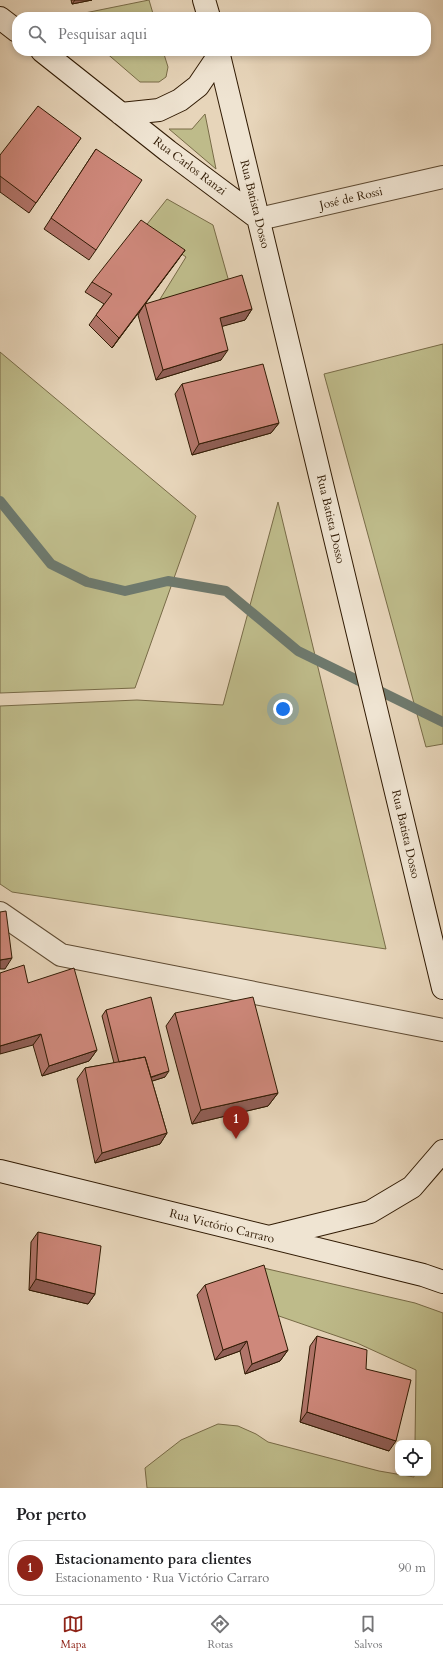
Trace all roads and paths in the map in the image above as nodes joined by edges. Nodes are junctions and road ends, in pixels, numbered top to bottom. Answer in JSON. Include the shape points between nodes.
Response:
{"nodes":[{"id":1,"x":204,"y":0,"type":"edge"},
{"id":2,"x":208,"y":12,"type":"edge"},
{"id":3,"x":0,"y":18,"type":"edge"},
{"id":4,"x":12,"y":27,"type":"edge"},
{"id":5,"x":48,"y":56,"type":"edge"},
{"id":6,"x":216,"y":56,"type":"edge"},
{"id":7,"x":219,"y":56,"type":"edge"},
{"id":8,"x":121,"y":114,"type":"junction"},
{"id":9,"x":443,"y":177,"type":"edge"},
{"id":10,"x":259,"y":219,"type":"junction"},
{"id":11,"x":0,"y":913,"type":"edge"},
{"id":12,"x":443,"y":988,"type":"edge"},
{"id":13,"x":443,"y":1030,"type":"edge"},
{"id":14,"x":443,"y":1151,"type":"edge"},
{"id":15,"x":0,"y":1172,"type":"edge"},
{"id":16,"x":266,"y":1238,"type":"junction"},
{"id":17,"x":443,"y":1282,"type":"edge"}],
"edges":[{"from":1,"to":2,"type":"main road"},
{"from":3,"to":4,"type":"main road"},
{"from":5,"to":8,"type":"main road","name":"Rua Carlos Ranzi"},
{"from":6,"to":8,"type":"main road","via":[[198,86],[180,100],[159,110]]},
{"from":7,"to":10,"type":"main road","name":"Rua Batista Dosso"},
{"from":8,"to":10,"type":"main road","name":"Rua Carlos Ranzi"},
{"from":9,"to":10,"type":"main road","name":"José de Rossi"},
{"from":10,"to":12,"type":"main road","name":"Rua Batista Dosso"},
{"from":11,"to":13,"type":"main road","via":[[61,955]]},
{"from":14,"to":16,"type":"main road","via":[[412,1187],[370,1212]]},
{"from":15,"to":16,"type":"main road","name":"Rua Victório Carraro"},
{"from":16,"to":17,"type":"main road","name":"Rua Victório Carraro"}]}
